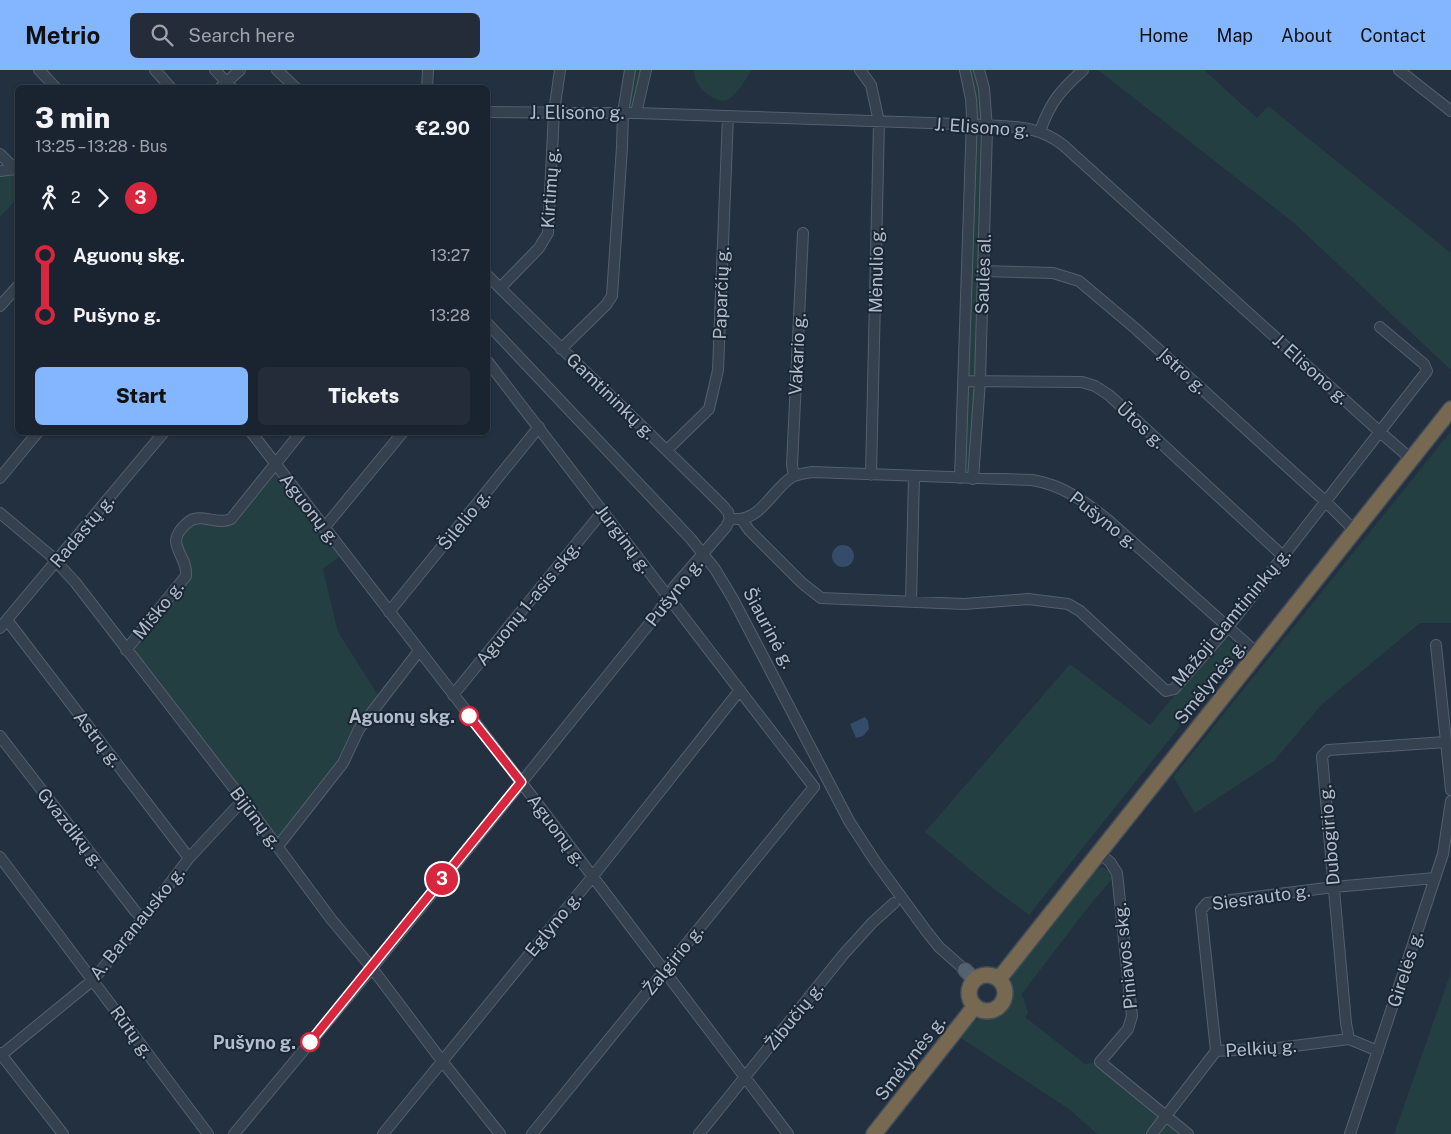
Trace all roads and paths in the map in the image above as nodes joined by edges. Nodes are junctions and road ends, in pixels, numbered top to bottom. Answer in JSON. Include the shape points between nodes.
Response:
{"nodes":[{"id":1,"x":39,"y":70,"type":"edge"},
{"id":2,"x":155,"y":70,"type":"edge"},
{"id":3,"x":215,"y":70,"type":"edge"},
{"id":4,"x":240,"y":70,"type":"edge"},
{"id":5,"x":277,"y":70,"type":"edge"},
{"id":6,"x":428,"y":70,"type":"edge"},
{"id":7,"x":560,"y":70,"type":"edge"},
{"id":8,"x":630,"y":70,"type":"edge"},
{"id":9,"x":646,"y":70,"type":"edge"},
{"id":10,"x":860,"y":70,"type":"edge"},
{"id":11,"x":965,"y":70,"type":"edge"},
{"id":12,"x":980,"y":70,"type":"edge"},
{"id":13,"x":1084,"y":70,"type":"edge"},
{"id":14,"x":1399,"y":70,"type":"edge"},
{"id":15,"x":53,"y":85,"type":"edge"},
{"id":16,"x":168,"y":85,"type":"edge"},
{"id":17,"x":225,"y":85,"type":"edge"},
{"id":18,"x":227,"y":85,"type":"edge"},
{"id":19,"x":293,"y":85,"type":"edge"},
{"id":20,"x":427,"y":85,"type":"edge"},
{"id":21,"x":1451,"y":111,"type":"edge"},
{"id":22,"x":490,"y":112,"type":"edge"},
{"id":23,"x":554,"y":112,"type":"junction"},
{"id":24,"x":623,"y":113,"type":"junction"},
{"id":25,"x":636,"y":113,"type":"junction"},
{"id":26,"x":728,"y":116,"type":"junction"},
{"id":27,"x":879,"y":122,"type":"junction"},
{"id":28,"x":972,"y":125,"type":"junction"},
{"id":29,"x":987,"y":125,"type":"junction"},
{"id":30,"x":1040,"y":131,"type":"junction"},
{"id":31,"x":0,"y":154,"type":"edge"},
{"id":32,"x":15,"y":169,"type":"edge"},
{"id":33,"x":15,"y":170,"type":"edge"},
{"id":34,"x":0,"y":171,"type":"edge"},
{"id":35,"x":803,"y":232,"type":"dead end"},
{"id":36,"x":983,"y":271,"type":"junction"},
{"id":37,"x":490,"y":278,"type":"edge"},
{"id":38,"x":500,"y":288,"type":"junction"},
{"id":39,"x":15,"y":289,"type":"edge"},
{"id":40,"x":0,"y":306,"type":"edge"},
{"id":41,"x":490,"y":326,"type":"edge"},
{"id":42,"x":1380,"y":326,"type":"dead end"},
{"id":43,"x":561,"y":349,"type":"junction"},
{"id":44,"x":490,"y":365,"type":"edge"},
{"id":45,"x":963,"y":381,"type":"junction"},
{"id":46,"x":980,"y":381,"type":"junction"},
{"id":47,"x":1451,"y":409,"type":"edge"},
{"id":48,"x":539,"y":428,"type":"junction"},
{"id":49,"x":1380,"y":432,"type":"junction"},
{"id":50,"x":36,"y":435,"type":"edge"},
{"id":51,"x":162,"y":435,"type":"edge"},
{"id":52,"x":252,"y":435,"type":"edge"},
{"id":53,"x":299,"y":435,"type":"edge"},
{"id":54,"x":401,"y":435,"type":"edge"},
{"id":55,"x":667,"y":450,"type":"junction"},
{"id":56,"x":1412,"y":459,"type":"junction"},
{"id":57,"x":275,"y":464,"type":"junction"},
{"id":58,"x":870,"y":475,"type":"junction"},
{"id":59,"x":794,"y":476,"type":"junction"},
{"id":60,"x":914,"y":476,"type":"junction"},
{"id":61,"x":0,"y":478,"type":"edge"},
{"id":62,"x":960,"y":478,"type":"junction"},
{"id":63,"x":973,"y":479,"type":"junction"},
{"id":64,"x":1326,"y":502,"type":"junction"},
{"id":65,"x":603,"y":511,"type":"junction"},
{"id":66,"x":0,"y":513,"type":"edge"},
{"id":67,"x":730,"y":519,"type":"junction"},
{"id":68,"x":742,"y":520,"type":"junction"},
{"id":69,"x":324,"y":528,"type":"junction"},
{"id":70,"x":1354,"y":530,"type":"junction"},
{"id":71,"x":704,"y":553,"type":"junction"},
{"id":72,"x":1283,"y":556,"type":"junction"},
{"id":73,"x":57,"y":562,"type":"junction"},
{"id":74,"x":668,"y":597,"type":"junction"},
{"id":75,"x":911,"y":602,"type":"junction"},
{"id":76,"x":389,"y":612,"type":"junction"},
{"id":77,"x":3,"y":624,"type":"edge"},
{"id":78,"x":1228,"y":627,"type":"junction"},
{"id":79,"x":1436,"y":645,"type":"dead end"},
{"id":80,"x":126,"y":650,"type":"junction"},
{"id":81,"x":419,"y":651,"type":"junction"},
{"id":82,"x":1257,"y":653,"type":"junction"},
{"id":83,"x":740,"y":690,"type":"junction"},
{"id":84,"x":453,"y":695,"type":"junction"},
{"id":85,"x":0,"y":736,"type":"edge"},
{"id":86,"x":1446,"y":742,"type":"junction"},
{"id":87,"x":521,"y":782,"type":"junction"},
{"id":88,"x":814,"y":787,"type":"joint"},
{"id":89,"x":1451,"y":790,"type":"edge"},
{"id":90,"x":243,"y":800,"type":"junction"},
{"id":91,"x":1451,"y":802,"type":"edge"},
{"id":92,"x":278,"y":846,"type":"junction"},
{"id":93,"x":1098,"y":852,"type":"junction"},
{"id":94,"x":0,"y":858,"type":"edge"},
{"id":95,"x":189,"y":858,"type":"junction"},
{"id":96,"x":592,"y":876,"type":"junction"},
{"id":97,"x":1435,"y":878,"type":"junction"},
{"id":98,"x":1334,"y":887,"type":"junction"},
{"id":99,"x":894,"y":902,"type":"dead end"},
{"id":100,"x":143,"y":919,"type":"junction"},
{"id":101,"x":372,"y":968,"type":"junction"},
{"id":102,"x":664,"y":971,"type":"junction"},
{"id":103,"x":970,"y":975,"type":"junction"},
{"id":104,"x":999,"y":979,"type":"junction"},
{"id":105,"x":93,"y":980,"type":"junction"},
{"id":106,"x":975,"y":1006,"type":"junction"},
{"id":107,"x":1349,"y":1039,"type":"junction"},
{"id":108,"x":1216,"y":1051,"type":"junction"},
{"id":109,"x":1378,"y":1051,"type":"junction"},
{"id":110,"x":1,"y":1055,"type":"edge"},
{"id":111,"x":442,"y":1061,"type":"junction"},
{"id":112,"x":745,"y":1076,"type":"junction"},
{"id":113,"x":1166,"y":1116,"type":"junction"},
{"id":114,"x":63,"y":1134,"type":"edge"},
{"id":115,"x":208,"y":1134,"type":"edge"},
{"id":116,"x":234,"y":1134,"type":"edge"},
{"id":117,"x":383,"y":1134,"type":"edge"},
{"id":118,"x":500,"y":1134,"type":"edge"},
{"id":119,"x":532,"y":1134,"type":"edge"},
{"id":120,"x":699,"y":1134,"type":"edge"},
{"id":121,"x":788,"y":1134,"type":"edge"},
{"id":122,"x":874,"y":1134,"type":"edge"},
{"id":123,"x":1152,"y":1134,"type":"edge"},
{"id":124,"x":1188,"y":1134,"type":"edge"},
{"id":125,"x":1350,"y":1134,"type":"edge"}],
"edges":[{"from":1,"to":15,"type":"street"},
{"from":2,"to":16,"type":"street"},
{"from":3,"to":17,"type":"street"},
{"from":4,"to":18,"type":"street"},
{"from":5,"to":19,"type":"street"},
{"from":6,"to":20,"type":"street"},
{"from":7,"to":23,"type":"street","name":"Kirtimų g."},
{"from":8,"to":24,"type":"street"},
{"from":9,"to":25,"type":"street"},
{"from":10,"to":27,"type":"street","name":"Mėnulio g.","via":[[871,85]]},
{"from":11,"to":28,"type":"street","name":"Saulės al."},
{"from":12,"to":29,"type":"street","name":"Saulės al."},
{"from":13,"to":30,"type":"street","via":[[1054,99]]},
{"from":14,"to":21,"type":"street"},
{"from":22,"to":23,"type":"street","name":"J. Elisono g."},
{"from":23,"to":24,"type":"street","name":"J. Elisono g."},
{"from":23,"to":38,"type":"street","name":"Kirtimų g.","via":[[548,233],[539,248]]},
{"from":24,"to":25,"type":"street","name":"J. Elisono g."},
{"from":24,"to":43,"type":"street","via":[[612,296]]},
{"from":25,"to":26,"type":"street","name":"J. Elisono g."},
{"from":26,"to":27,"type":"street","name":"J. Elisono g."},
{"from":26,"to":55,"type":"street","name":"Paparčių g.","via":[[718,370],[709,409]]},
{"from":27,"to":28,"type":"street","name":"J. Elisono g."},
{"from":27,"to":58,"type":"street","name":"Mėnulio g."},
{"from":28,"to":29,"type":"street","name":"J. Elisono g."},
{"from":28,"to":45,"type":"street","name":"Saulės al."},
{"from":29,"to":30,"type":"street","name":"J. Elisono g."},
{"from":29,"to":36,"type":"street","name":"Saulės al."},
{"from":30,"to":49,"type":"street","name":"J. Elisono g.","via":[[1063,144]]},
{"from":31,"to":32,"type":"street"},
{"from":33,"to":34,"type":"street"},
{"from":35,"to":59,"type":"street","name":"Vakario g."},
{"from":36,"to":46,"type":"street","name":"Saulės al."},
{"from":36,"to":64,"type":"street","name":"Įstro g.","via":[[1053,273],[1079,281]]},
{"from":37,"to":38,"type":"street","name":"Gamtininkų g."},
{"from":38,"to":43,"type":"street","name":"Gamtininkų g."},
{"from":39,"to":40,"type":"street"},
{"from":41,"to":71,"type":"street","name":"Šiaurinė g."},
{"from":42,"to":49,"type":"street","name":"Mažoji Gamtininkų g.","via":[[1424,364],[1427,371]]},
{"from":43,"to":55,"type":"street","name":"Gamtininkų g."},
{"from":44,"to":48,"type":"street","name":"Jurginų g."},
{"from":45,"to":46,"type":"street","name":"Ūtos g."},
{"from":45,"to":62,"type":"street","name":"Saulės al."},
{"from":46,"to":63,"type":"street","name":"Saulės al."},
{"from":46,"to":72,"type":"street","name":"Ūtos g.","via":[[1082,382],[1095,386],[1109,395]]},
{"from":47,"to":56,"type":"highway","name":"Smėlynės g."},
{"from":48,"to":65,"type":"street","name":"Jurginų g."},
{"from":48,"to":76,"type":"street","name":"Šilelio g."},
{"from":49,"to":56,"type":"street","name":"J. Elisono g."},
{"from":49,"to":64,"type":"street","name":"Mažoji Gamtininkų g."},
{"from":50,"to":61,"type":"street"},
{"from":51,"to":73,"type":"street","name":"Radastų g."},
{"from":52,"to":57,"type":"street","name":"Aguonų g."},
{"from":53,"to":57,"type":"street","name":"Miško g."},
{"from":54,"to":69,"type":"street"},
{"from":55,"to":67,"type":"street","name":"Gamtininkų g.","via":[[723,506]]},
{"from":56,"to":70,"type":"highway","name":"Smėlynės g."},
{"from":57,"to":69,"type":"street","name":"Aguonų g."},
{"from":57,"to":80,"type":"street","name":"Miško g.","via":[[231,520],[214,522],[194,518],[182,528],[175,542],[185,564],[186,576]]},
{"from":58,"to":59,"type":"street","name":"Pušyno g.","via":[[812,472]]},
{"from":58,"to":60,"type":"street","name":"Pušyno g."},
{"from":59,"to":68,"type":"street","via":[[760,509]]},
{"from":60,"to":62,"type":"street","name":"Pušyno g."},
{"from":60,"to":75,"type":"street"},
{"from":62,"to":63,"type":"street","name":"Pušyno g."},
{"from":63,"to":78,"type":"street","name":"Pušyno g.","via":[[1038,481],[1073,494],[1108,520]]},
{"from":64,"to":70,"type":"street","name":"Įstro g."},
{"from":64,"to":72,"type":"street","name":"Mažoji Gamtininkų g."},
{"from":65,"to":74,"type":"street","name":"Jurginų g."},
{"from":65,"to":84,"type":"street","name":"Aguonų 1-asis skg."},
{"from":66,"to":73,"type":"street","name":"Bijūnų g."},
{"from":67,"to":68,"type":"street"},
{"from":67,"to":71,"type":"street","name":"Pušyno g."},
{"from":68,"to":75,"type":"street","name":"Mažoji Gamtininkų g.","via":[[802,583],[822,598]]},
{"from":69,"to":76,"type":"street","name":"Aguonų g."},
{"from":70,"to":82,"type":"highway","name":"Smėlynės g."},
{"from":71,"to":74,"type":"street","name":"Pušyno g."},
{"from":71,"to":103,"type":"street","name":"Šiaurinė g.","via":[[725,583],[860,840],[939,947]]},
{"from":72,"to":78,"type":"street","name":"Mažoji Gamtininkų g."},
{"from":73,"to":77,"type":"street","name":"Radastų g."},
{"from":73,"to":80,"type":"street","name":"Bijūnų g."},
{"from":74,"to":83,"type":"street","name":"Jurginų g."},
{"from":74,"to":87,"type":"street","name":"Pušyno g."},
{"from":75,"to":78,"type":"street","name":"Mažoji Gamtininkų g.","via":[[964,604],[1028,599],[1068,604],[1080,611],[1166,691],[1174,689]]},
{"from":76,"to":81,"type":"street","name":"Aguonų g."},
{"from":77,"to":95,"type":"street","name":"Astrų g."},
{"from":78,"to":82,"type":"street","name":"Pušyno g."},
{"from":79,"to":86,"type":"street"},
{"from":80,"to":90,"type":"street","name":"Bijūnų g."},
{"from":81,"to":84,"type":"street","name":"Aguonų g."},
{"from":81,"to":92,"type":"street","via":[[359,729],[343,764]]},
{"from":82,"to":93,"type":"highway","name":"Smėlynės g."},
{"from":83,"to":88,"type":"street","name":"Jurginų g."},
{"from":83,"to":96,"type":"street","name":"Eglyno g."},
{"from":84,"to":87,"type":"street","name":"Aguonų g."},
{"from":85,"to":100,"type":"street","name":"Gvazdikų g."},
{"from":86,"to":89,"type":"street"},
{"from":86,"to":98,"type":"street","name":"Dubogirio g.","via":[[1328,750],[1322,756]]},
{"from":87,"to":96,"type":"street","name":"Aguonų g."},
{"from":87,"to":101,"type":"street","name":"Pušyno g."},
{"from":88,"to":102,"type":"street","name":"Žalgirio g."},
{"from":90,"to":92,"type":"street","name":"Bijūnų g."},
{"from":90,"to":95,"type":"street","name":"A. Baranausko g."},
{"from":91,"to":97,"type":"street","name":"Girelės g.","via":[[1444,854]]},
{"from":92,"to":101,"type":"street","name":"Bijūnų g.","via":[[331,919]]},
{"from":93,"to":104,"type":"highway","name":"Smėlynės g."},
{"from":93,"to":113,"type":"street","name":"Piniavos skg.","via":[[1117,873],[1132,1016],[1128,1029],[1100,1062]]},
{"from":94,"to":105,"type":"street","name":"Rūtų g."},
{"from":95,"to":100,"type":"street","name":"A. Baranausko g."},
{"from":96,"to":102,"type":"street","name":"Aguonų g."},
{"from":96,"to":111,"type":"street","name":"Eglyno g."},
{"from":97,"to":98,"type":"street","name":"Siesrauto g."},
{"from":97,"to":109,"type":"street","name":"Girelės g."},
{"from":98,"to":107,"type":"street","name":"Dubogirio g."},
{"from":98,"to":108,"type":"street","name":"Siesrauto g.","via":[[1212,901],[1201,910]]},
{"from":99,"to":112,"type":"street","name":"Žibučių g.","via":[[843,955]]},
{"from":100,"to":105,"type":"street","name":"A. Baranausko g."},
{"from":101,"to":111,"type":"street","name":"Bijūnų g."},
{"from":101,"to":116,"type":"street","name":"Pušyno g."},
{"from":102,"to":112,"type":"street","name":"Aguonų g."},
{"from":102,"to":119,"type":"street","name":"Žalgirio g."},
{"from":103,"to":104,"type":"highway"},
{"from":103,"to":106,"type":"highway","via":[[969,993]]},
{"from":104,"to":106,"type":"highway","via":[[1005,990],[1000,1006],[988,1011]]},
{"from":105,"to":110,"type":"street","name":"A. Baranausko g."},
{"from":105,"to":115,"type":"street","name":"Rūtų g."},
{"from":106,"to":122,"type":"highway","name":"Smėlynės g."},
{"from":107,"to":108,"type":"street","name":"Pelkių g.","via":[[1278,1048]]},
{"from":107,"to":109,"type":"street","name":"Pelkių g."},
{"from":108,"to":113,"type":"street","name":"Pelkių g."},
{"from":109,"to":125,"type":"street","name":"Girelės g."},
{"from":110,"to":114,"type":"street"},
{"from":111,"to":117,"type":"street","name":"Eglyno g."},
{"from":111,"to":118,"type":"street","name":"Bijūnų g."},
{"from":112,"to":120,"type":"street","name":"Žibučių g."},
{"from":112,"to":121,"type":"street","name":"Aguonų g."},
{"from":113,"to":123,"type":"street","name":"Pelkių g."},
{"from":113,"to":124,"type":"street"}]}
